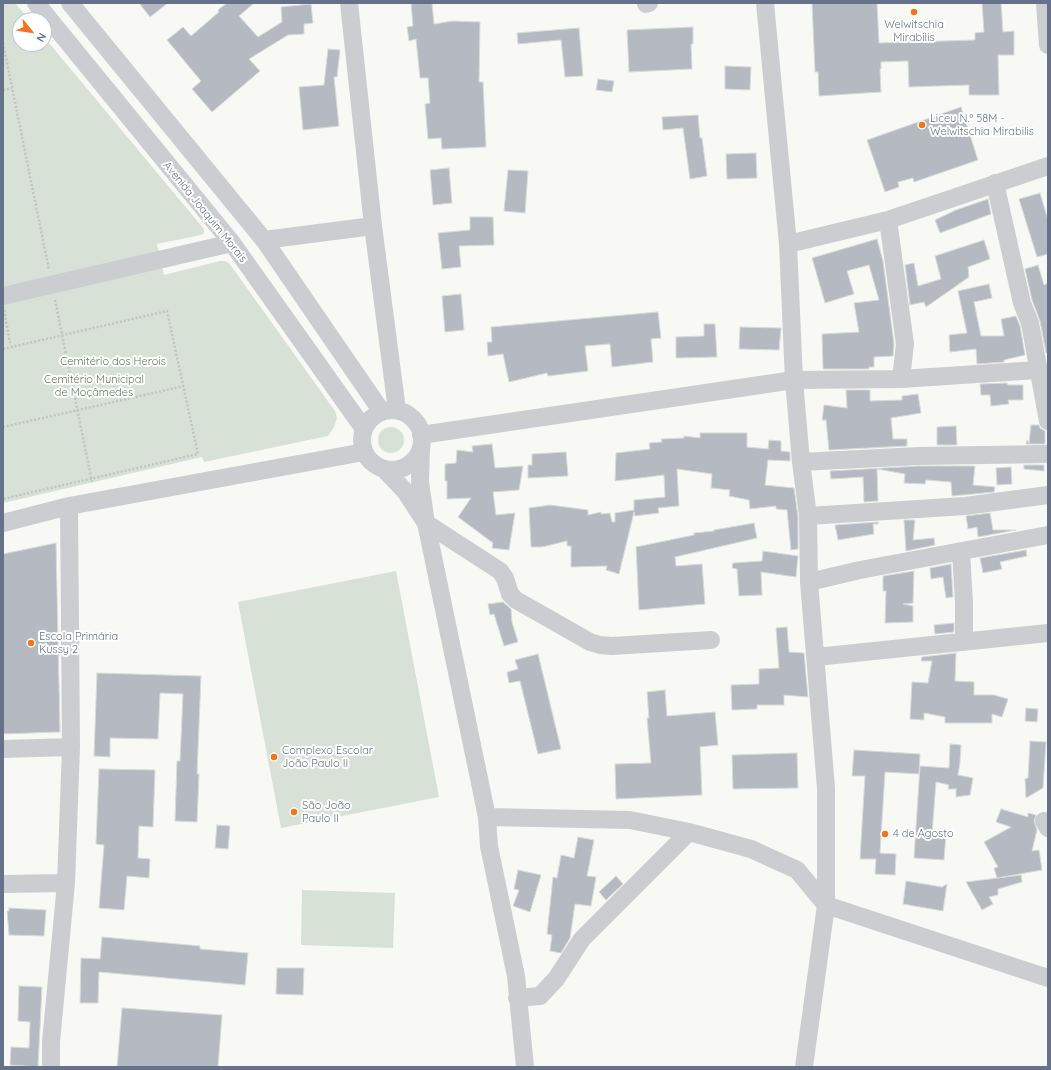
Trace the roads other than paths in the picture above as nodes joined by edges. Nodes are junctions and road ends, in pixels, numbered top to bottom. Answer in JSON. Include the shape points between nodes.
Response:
{"nodes":[{"id":1,"x":36,"y":3,"type":"edge"},
{"id":2,"x":70,"y":3,"type":"edge"},
{"id":3,"x":348,"y":3,"type":"edge"},
{"id":4,"x":765,"y":3,"type":"edge"},
{"id":5,"x":1045,"y":3,"type":"edge"},
{"id":6,"x":1048,"y":44,"type":"edge"},
{"id":7,"x":1048,"y":166,"type":"edge"},
{"id":8,"x":995,"y":183,"type":"junction"},
{"id":9,"x":888,"y":220,"type":"junction"},
{"id":10,"x":373,"y":226,"type":"junction"},
{"id":11,"x":264,"y":240,"type":"junction"},
{"id":12,"x":232,"y":244,"type":"junction"},
{"id":13,"x":788,"y":244,"type":"junction"},
{"id":14,"x":3,"y":296,"type":"edge"},
{"id":15,"x":1038,"y":370,"type":"junction"},
{"id":16,"x":902,"y":379,"type":"junction"},
{"id":17,"x":794,"y":380,"type":"junction"},
{"id":18,"x":390,"y":411,"type":"junction"},
{"id":19,"x":1048,"y":421,"type":"edge"},
{"id":20,"x":364,"y":429,"type":"junction"},
{"id":21,"x":421,"y":440,"type":"junction"},
{"id":22,"x":364,"y":452,"type":"junction"},
{"id":23,"x":1048,"y":454,"type":"edge"},
{"id":24,"x":801,"y":462,"type":"junction"},
{"id":25,"x":384,"y":469,"type":"junction"},
{"id":26,"x":1048,"y":494,"type":"edge"},
{"id":27,"x":69,"y":506,"type":"junction"},
{"id":28,"x":808,"y":516,"type":"junction"},
{"id":29,"x":3,"y":523,"type":"edge"},
{"id":30,"x":426,"y":523,"type":"junction"},
{"id":31,"x":1048,"y":535,"type":"edge"},
{"id":32,"x":961,"y":552,"type":"junction"},
{"id":33,"x":809,"y":582,"type":"junction"},
{"id":34,"x":1048,"y":633,"type":"edge"},
{"id":35,"x":711,"y":640,"type":"dead end"},
{"id":36,"x":964,"y":642,"type":"junction"},
{"id":37,"x":816,"y":657,"type":"junction"},
{"id":38,"x":70,"y":747,"type":"junction"},
{"id":39,"x":3,"y":749,"type":"edge"},
{"id":40,"x":487,"y":817,"type":"junction"},
{"id":41,"x":689,"y":832,"type":"junction"},
{"id":42,"x":66,"y":883,"type":"junction"},
{"id":43,"x":3,"y":884,"type":"edge"},
{"id":44,"x":826,"y":904,"type":"junction"},
{"id":45,"x":1048,"y":978,"type":"edge"},
{"id":46,"x":517,"y":998,"type":"junction"},
{"id":47,"x":51,"y":1067,"type":"edge"},
{"id":48,"x":525,"y":1067,"type":"edge"},
{"id":49,"x":804,"y":1067,"type":"edge"}],
"edges":[{"from":1,"to":12,"type":"street","name":"Avenida Joaquim Morais"},
{"from":2,"to":11,"type":"street"},
{"from":3,"to":10,"type":"street"},
{"from":4,"to":13,"type":"street"},
{"from":5,"to":6,"type":"street"},
{"from":7,"to":8,"type":"street"},
{"from":8,"to":9,"type":"street"},
{"from":8,"to":15,"type":"street","via":[[1022,303],[1030,323]]},
{"from":9,"to":13,"type":"street"},
{"from":9,"to":16,"type":"street","via":[[905,344]]},
{"from":10,"to":11,"type":"street"},
{"from":10,"to":18,"type":"street"},
{"from":11,"to":18,"type":"street"},
{"from":12,"to":14,"type":"street"},
{"from":12,"to":20,"type":"street","name":"Avenida Joaquim Morais"},
{"from":13,"to":17,"type":"street"},
{"from":15,"to":16,"type":"street"},
{"from":15,"to":19,"type":"street"},
{"from":16,"to":17,"type":"street"},
{"from":17,"to":21,"type":"street"},
{"from":17,"to":24,"type":"street"},
{"from":18,"to":20,"type":"street","via":[[374,416]]},
{"from":18,"to":21,"type":"street","via":[[406,413],[414,419],[419,426]]},
{"from":20,"to":22,"type":"street"},
{"from":21,"to":25,"type":"street","via":[[418,455],[411,463],[393,470]]},
{"from":21,"to":30,"type":"street","via":[[420,482]]},
{"from":22,"to":25,"type":"street","via":[[375,465]]},
{"from":22,"to":27,"type":"street"},
{"from":23,"to":24,"type":"street","via":[[919,456]]},
{"from":24,"to":28,"type":"street"},
{"from":25,"to":30,"type":"street","via":[[405,491]]},
{"from":26,"to":28,"type":"street","via":[[966,506]]},
{"from":27,"to":29,"type":"street"},
{"from":27,"to":38,"type":"street"},
{"from":28,"to":33,"type":"street"},
{"from":30,"to":35,"type":"street","via":[[500,570],[510,594],[516,600],[590,642],[612,646]]},
{"from":30,"to":40,"type":"street"},
{"from":31,"to":32,"type":"street"},
{"from":32,"to":33,"type":"street"},
{"from":32,"to":36,"type":"street"},
{"from":33,"to":37,"type":"street"},
{"from":34,"to":36,"type":"street"},
{"from":36,"to":37,"type":"street"},
{"from":37,"to":44,"type":"street","via":[[826,788]]},
{"from":38,"to":39,"type":"street"},
{"from":38,"to":42,"type":"street"},
{"from":40,"to":41,"type":"street","via":[[630,820]]},
{"from":40,"to":46,"type":"street","via":[[489,846],[516,976]]},
{"from":41,"to":44,"type":"street","via":[[751,849],[797,870]]},
{"from":41,"to":46,"type":"street","via":[[582,939],[556,979],[540,996]]},
{"from":42,"to":43,"type":"street"},
{"from":42,"to":47,"type":"street","via":[[51,1042]]},
{"from":44,"to":45,"type":"street"},
{"from":44,"to":49,"type":"street"},
{"from":46,"to":48,"type":"street"}]}
